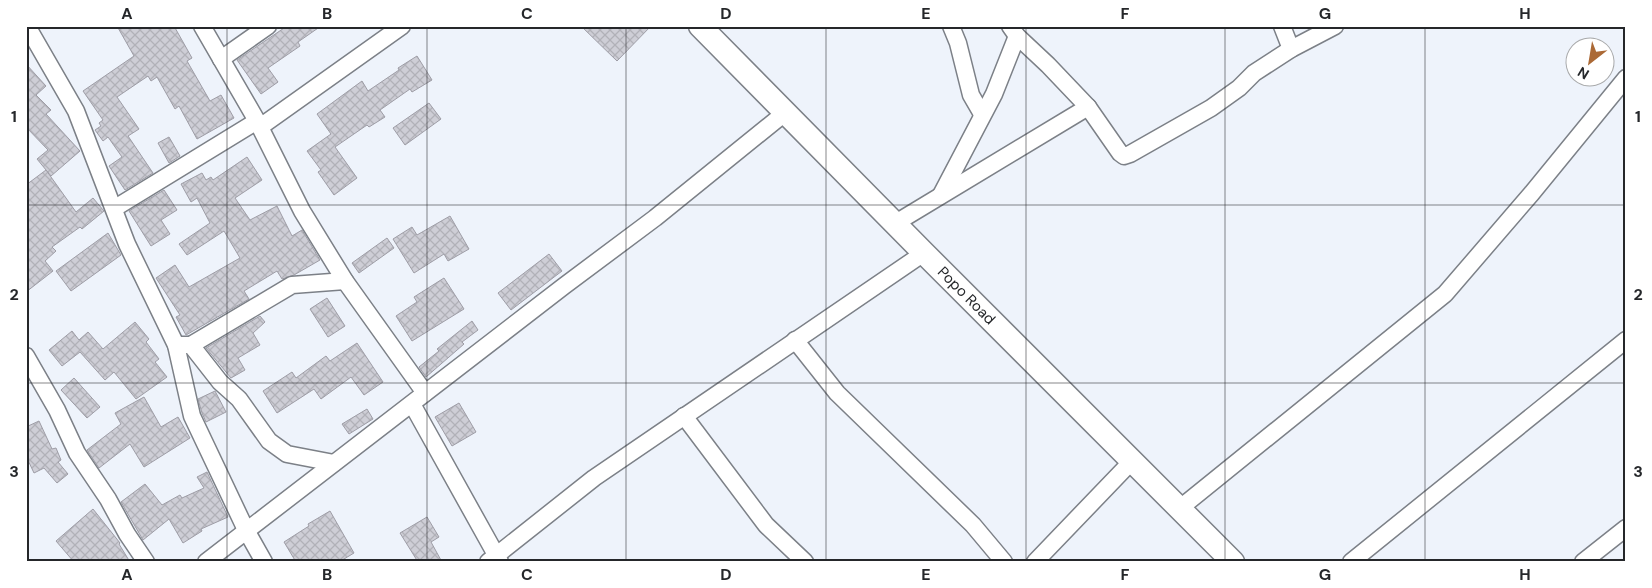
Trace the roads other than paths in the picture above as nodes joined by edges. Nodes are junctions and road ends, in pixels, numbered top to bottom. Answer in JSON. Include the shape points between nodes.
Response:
{"nodes":[{"id":1,"x":27,"y":26,"type":"edge"},
{"id":2,"x":202,"y":26,"type":"edge"},
{"id":3,"x":268,"y":26,"type":"edge"},
{"id":4,"x":402,"y":26,"type":"edge"},
{"id":5,"x":700,"y":26,"type":"edge"},
{"id":6,"x":951,"y":26,"type":"edge"},
{"id":7,"x":1282,"y":26,"type":"edge"},
{"id":8,"x":1335,"y":26,"type":"edge"},
{"id":9,"x":1014,"y":31,"type":"edge"},
{"id":10,"x":1291,"y":49,"type":"junction"},
{"id":11,"x":221,"y":59,"type":"junction"},
{"id":12,"x":1626,"y":78,"type":"edge"},
{"id":13,"x":1088,"y":107,"type":"junction"},
{"id":14,"x":786,"y":112,"type":"junction"},
{"id":15,"x":982,"y":114,"type":"junction"},
{"id":16,"x":259,"y":124,"type":"junction"},
{"id":17,"x":941,"y":195,"type":"junction"},
{"id":18,"x":115,"y":208,"type":"junction"},
{"id":19,"x":894,"y":224,"type":"junction"},
{"id":20,"x":924,"y":253,"type":"junction"},
{"id":21,"x":345,"y":281,"type":"junction"},
{"id":22,"x":795,"y":340,"type":"junction"},
{"id":23,"x":1626,"y":340,"type":"edge"},
{"id":24,"x":184,"y":345,"type":"junction"},
{"id":25,"x":26,"y":356,"type":"edge"},
{"id":26,"x":425,"y":393,"type":"junction"},
{"id":27,"x":412,"y":404,"type":"junction"},
{"id":28,"x":684,"y":416,"type":"junction"},
{"id":29,"x":1132,"y":460,"type":"junction"},
{"id":30,"x":334,"y":463,"type":"junction"},
{"id":31,"x":1179,"y":509,"type":"junction"},
{"id":32,"x":1626,"y":528,"type":"edge"},
{"id":33,"x":246,"y":530,"type":"junction"},
{"id":34,"x":496,"y":560,"type":"edge"},
{"id":35,"x":146,"y":562,"type":"edge"},
{"id":36,"x":206,"y":562,"type":"edge"},
{"id":37,"x":264,"y":562,"type":"edge"},
{"id":38,"x":805,"y":562,"type":"edge"},
{"id":39,"x":1004,"y":562,"type":"edge"},
{"id":40,"x":1035,"y":562,"type":"edge"},
{"id":41,"x":1233,"y":562,"type":"edge"},
{"id":42,"x":1351,"y":562,"type":"edge"},
{"id":43,"x":1583,"y":562,"type":"edge"}],
"edges":[{"from":1,"to":18,"type":"street","via":[[76,111]]},
{"from":2,"to":11,"type":"street"},
{"from":3,"to":11,"type":"street"},
{"from":4,"to":16,"type":"street"},
{"from":5,"to":14,"type":"main road","name":"Popo Road"},
{"from":6,"to":15,"type":"street","via":[[972,95]]},
{"from":7,"to":10,"type":"street"},
{"from":8,"to":10,"type":"street"},
{"from":9,"to":13,"type":"street"},
{"from":9,"to":15,"type":"street","via":[[994,94]]},
{"from":10,"to":13,"type":"street","via":[[1254,73],[1211,108],[1124,156]]},
{"from":11,"to":16,"type":"street"},
{"from":12,"to":31,"type":"street","via":[[1445,294]]},
{"from":13,"to":17,"type":"street"},
{"from":14,"to":19,"type":"main road","name":"Popo Road"},
{"from":14,"to":26,"type":"street","via":[[655,218]]},
{"from":15,"to":17,"type":"street"},
{"from":16,"to":18,"type":"street"},
{"from":16,"to":21,"type":"street","via":[[302,211]]},
{"from":17,"to":19,"type":"street"},
{"from":18,"to":24,"type":"street","via":[[128,244]]},
{"from":19,"to":20,"type":"main road","name":"Popo Road"},
{"from":20,"to":22,"type":"street"},
{"from":20,"to":29,"type":"main road","name":"Popo Road"},
{"from":21,"to":24,"type":"street","via":[[292,285]]},
{"from":21,"to":26,"type":"street"},
{"from":22,"to":28,"type":"street"},
{"from":22,"to":39,"type":"street","via":[[837,393],[973,525]]},
{"from":23,"to":42,"type":"street"},
{"from":24,"to":30,"type":"street","via":[[239,399],[269,441],[287,454]]},
{"from":24,"to":33,"type":"street","via":[[192,416]]},
{"from":25,"to":35,"type":"street","via":[[77,453]]},
{"from":26,"to":27,"type":"street"},
{"from":27,"to":30,"type":"street"},
{"from":27,"to":34,"type":"street"},
{"from":28,"to":34,"type":"street","via":[[594,478]]},
{"from":28,"to":38,"type":"street","via":[[766,524]]},
{"from":29,"to":31,"type":"main road","name":"Popo Road"},
{"from":29,"to":40,"type":"street"},
{"from":30,"to":33,"type":"street"},
{"from":31,"to":41,"type":"main road","name":"Popo Road"},
{"from":32,"to":43,"type":"street"},
{"from":33,"to":36,"type":"street"},
{"from":33,"to":37,"type":"street"}]}
